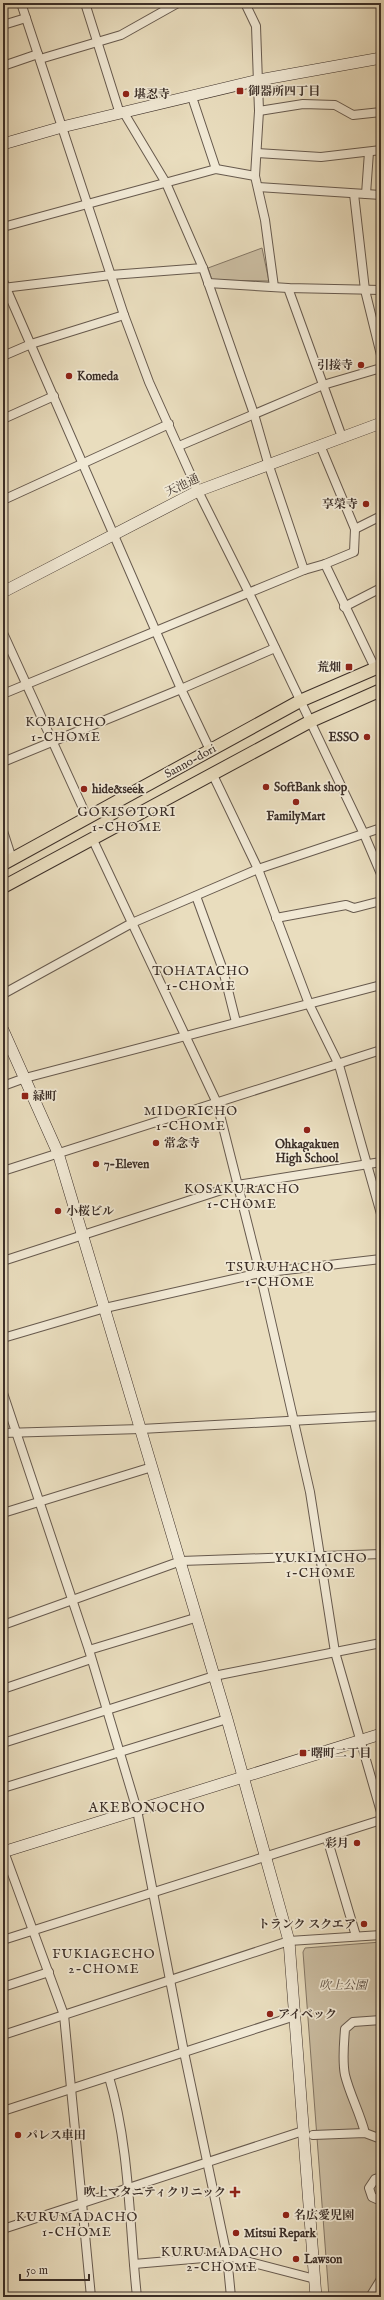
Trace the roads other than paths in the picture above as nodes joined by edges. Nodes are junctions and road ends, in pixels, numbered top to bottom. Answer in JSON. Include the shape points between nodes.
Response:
{"nodes":[{"id":1,"x":23,"y":3,"type":"edge"},
{"id":2,"x":85,"y":3,"type":"edge"},
{"id":3,"x":176,"y":3,"type":"edge"},
{"id":4,"x":245,"y":3,"type":"edge"},
{"id":5,"x":26,"y":18,"type":"junction"},
{"id":6,"x":3,"y":25,"type":"edge"},
{"id":7,"x":97,"y":43,"type":"junction"},
{"id":8,"x":39,"y":57,"type":"junction"},
{"id":9,"x":381,"y":58,"type":"edge"},
{"id":10,"x":3,"y":66,"type":"edge"},
{"id":11,"x":259,"y":80,"type":"junction"},
{"id":12,"x":192,"y":97,"type":"junction"},
{"id":13,"x":259,"y":112,"type":"junction"},
{"id":14,"x":381,"y":112,"type":"edge"},
{"id":15,"x":122,"y":114,"type":"junction"},
{"id":16,"x":62,"y":127,"type":"junction"},
{"id":17,"x":3,"y":144,"type":"edge"},
{"id":18,"x":381,"y":150,"type":"edge"},
{"id":19,"x":369,"y":152,"type":"junction"},
{"id":20,"x":257,"y":153,"type":"junction"},
{"id":21,"x":216,"y":169,"type":"junction"},
{"id":22,"x":255,"y":176,"type":"junction"},
{"id":23,"x":166,"y":183,"type":"junction"},
{"id":24,"x":258,"y":187,"type":"junction"},
{"id":25,"x":354,"y":194,"type":"junction"},
{"id":26,"x":366,"y":194,"type":"junction"},
{"id":27,"x":381,"y":195,"type":"edge"},
{"id":28,"x":88,"y":203,"type":"junction"},
{"id":29,"x":3,"y":227,"type":"edge"},
{"id":30,"x":203,"y":268,"type":"junction"},
{"id":31,"x":111,"y":275,"type":"junction"},
{"id":32,"x":208,"y":283,"type":"junction"},
{"id":33,"x":4,"y":285,"type":"edge"},
{"id":34,"x":274,"y":287,"type":"junction"},
{"id":35,"x":288,"y":288,"type":"junction"},
{"id":36,"x":365,"y":290,"type":"junction"},
{"id":37,"x":381,"y":290,"type":"edge"},
{"id":38,"x":124,"y":315,"type":"junction"},
{"id":39,"x":31,"y":344,"type":"junction"},
{"id":40,"x":381,"y":355,"type":"edge"},
{"id":41,"x":3,"y":356,"type":"edge"},
{"id":42,"x":381,"y":368,"type":"edge"},
{"id":43,"x":323,"y":385,"type":"junction"},
{"id":44,"x":54,"y":396,"type":"junction"},
{"id":45,"x":254,"y":414,"type":"junction"},
{"id":46,"x":3,"y":419,"type":"edge"},
{"id":47,"x":381,"y":423,"type":"edge"},
{"id":48,"x":169,"y":424,"type":"junction"},
{"id":49,"x":342,"y":437,"type":"junction"},
{"id":50,"x":320,"y":445,"type":"junction"},
{"id":51,"x":179,"y":446,"type":"junction"},
{"id":52,"x":83,"y":463,"type":"junction"},
{"id":53,"x":268,"y":463,"type":"junction"},
{"id":54,"x":198,"y":491,"type":"junction"},
{"id":55,"x":3,"y":500,"type":"edge"},
{"id":56,"x":381,"y":516,"type":"edge"},
{"id":57,"x":355,"y":529,"type":"junction"},
{"id":58,"x":114,"y":532,"type":"junction"},
{"id":59,"x":325,"y":564,"type":"junction"},
{"id":60,"x":304,"y":570,"type":"junction"},
{"id":61,"x":381,"y":588,"type":"edge"},
{"id":62,"x":3,"y":592,"type":"edge"},
{"id":63,"x":250,"y":593,"type":"junction"},
{"id":64,"x":344,"y":607,"type":"junction"},
{"id":65,"x":156,"y":630,"type":"junction"},
{"id":66,"x":3,"y":633,"type":"edge"},
{"id":67,"x":275,"y":648,"type":"junction"},
{"id":68,"x":378,"y":667,"type":"edge"},
{"id":69,"x":26,"y":684,"type":"junction"},
{"id":70,"x":181,"y":689,"type":"junction"},
{"id":71,"x":381,"y":690,"type":"edge"},
{"id":72,"x":3,"y":694,"type":"edge"},
{"id":73,"x":300,"y":701,"type":"junction"},
{"id":74,"x":311,"y":721,"type":"junction"},
{"id":75,"x":52,"y":742,"type":"junction"},
{"id":76,"x":210,"y":750,"type":"junction"},
{"id":77,"x":3,"y":762,"type":"edge"},
{"id":78,"x":212,"y":773,"type":"junction"},
{"id":79,"x":88,"y":817,"type":"junction"},
{"id":80,"x":381,"y":828,"type":"edge"},
{"id":81,"x":3,"y":831,"type":"edge"},
{"id":82,"x":364,"y":834,"type":"junction"},
{"id":83,"x":92,"y":838,"type":"junction"},
{"id":84,"x":7,"y":861,"type":"edge"},
{"id":85,"x":258,"y":869,"type":"junction"},
{"id":86,"x":381,"y":874,"type":"edge"},
{"id":87,"x":3,"y":887,"type":"edge"},
{"id":88,"x":196,"y":896,"type":"junction"},
{"id":89,"x":381,"y":901,"type":"edge"},
{"id":90,"x":276,"y":918,"type":"junction"},
{"id":91,"x":132,"y":923,"type":"junction"},
{"id":92,"x":381,"y":985,"type":"edge"},
{"id":93,"x":3,"y":994,"type":"edge"},
{"id":94,"x":309,"y":1004,"type":"junction"},
{"id":95,"x":236,"y":1022,"type":"junction"},
{"id":96,"x":3,"y":1030,"type":"edge"},
{"id":97,"x":185,"y":1035,"type":"junction"},
{"id":98,"x":381,"y":1050,"type":"edge"},
{"id":99,"x":339,"y":1065,"type":"junction"},
{"id":100,"x":24,"y":1078,"type":"junction"},
{"id":101,"x":3,"y":1086,"type":"edge"},
{"id":102,"x":217,"y":1104,"type":"junction"},
{"id":103,"x":58,"y":1153,"type":"junction"},
{"id":104,"x":381,"y":1162,"type":"edge"},
{"id":105,"x":368,"y":1164,"type":"junction"},
{"id":106,"x":3,"y":1171,"type":"edge"},
{"id":107,"x":238,"y":1185,"type":"junction"},
{"id":108,"x":381,"y":1214,"type":"edge"},
{"id":109,"x":84,"y":1236,"type":"junction"},
{"id":110,"x":381,"y":1259,"type":"edge"},
{"id":111,"x":3,"y":1261,"type":"edge"},
{"id":112,"x":260,"y":1273,"type":"junction"},
{"id":113,"x":105,"y":1308,"type":"junction"},
{"id":114,"x":3,"y":1338,"type":"edge"},
{"id":115,"x":3,"y":1393,"type":"edge"},
{"id":116,"x":381,"y":1416,"type":"edge"},
{"id":117,"x":293,"y":1420,"type":"junction"},
{"id":118,"x":141,"y":1429,"type":"junction"},
{"id":119,"x":3,"y":1433,"type":"edge"},
{"id":120,"x":17,"y":1433,"type":"junction"},
{"id":121,"x":152,"y":1467,"type":"junction"},
{"id":122,"x":41,"y":1500,"type":"junction"},
{"id":123,"x":3,"y":1513,"type":"edge"},
{"id":124,"x":381,"y":1554,"type":"edge"},
{"id":125,"x":318,"y":1557,"type":"junction"},
{"id":126,"x":181,"y":1561,"type":"junction"},
{"id":127,"x":72,"y":1600,"type":"junction"},
{"id":128,"x":195,"y":1618,"type":"junction"},
{"id":129,"x":3,"y":1625,"type":"edge"},
{"id":130,"x":381,"y":1643,"type":"edge"},
{"id":131,"x":89,"y":1650,"type":"junction"},
{"id":132,"x":335,"y":1652,"type":"junction"},
{"id":133,"x":92,"y":1659,"type":"junction"},
{"id":134,"x":214,"y":1676,"type":"junction"},
{"id":135,"x":3,"y":1689,"type":"edge"},
{"id":136,"x":106,"y":1709,"type":"junction"},
{"id":137,"x":227,"y":1719,"type":"junction"},
{"id":138,"x":381,"y":1734,"type":"edge"},
{"id":139,"x":361,"y":1741,"type":"junction"},
{"id":140,"x":3,"y":1743,"type":"edge"},
{"id":141,"x":119,"y":1752,"type":"junction"},
{"id":142,"x":243,"y":1778,"type":"junction"},
{"id":143,"x":3,"y":1788,"type":"edge"},
{"id":144,"x":137,"y":1810,"type":"junction"},
{"id":145,"x":381,"y":1812,"type":"edge"},
{"id":146,"x":381,"y":1820,"type":"edge"},
{"id":147,"x":327,"y":1838,"type":"junction"},
{"id":148,"x":3,"y":1851,"type":"edge"},
{"id":149,"x":265,"y":1858,"type":"junction"},
{"id":150,"x":154,"y":1892,"type":"junction"},
{"id":151,"x":34,"y":1931,"type":"junction"},
{"id":152,"x":381,"y":1934,"type":"edge"},
{"id":153,"x":356,"y":1936,"type":"junction"},
{"id":154,"x":3,"y":1940,"type":"edge"},
{"id":155,"x":289,"y":1941,"type":"junction"},
{"id":156,"x":49,"y":1972,"type":"junction"},
{"id":157,"x":170,"y":1980,"type":"junction"},
{"id":158,"x":3,"y":1987,"type":"edge"},
{"id":159,"x":64,"y":2014,"type":"junction"},
{"id":160,"x":295,"y":2016,"type":"junction"},
{"id":161,"x":381,"y":2020,"type":"edge"},
{"id":162,"x":3,"y":2035,"type":"edge"},
{"id":163,"x":184,"y":2052,"type":"junction"},
{"id":164,"x":109,"y":2077,"type":"junction"},
{"id":165,"x":71,"y":2088,"type":"junction"},
{"id":166,"x":3,"y":2111,"type":"edge"},
{"id":167,"x":308,"y":2133,"type":"junction"},
{"id":168,"x":365,"y":2133,"type":"junction"},
{"id":169,"x":381,"y":2139,"type":"edge"},
{"id":170,"x":207,"y":2162,"type":"junction"},
{"id":171,"x":381,"y":2178,"type":"edge"},
{"id":172,"x":128,"y":2188,"type":"junction"},
{"id":173,"x":381,"y":2201,"type":"edge"},
{"id":174,"x":83,"y":2202,"type":"junction"},
{"id":175,"x":3,"y":2229,"type":"edge"},
{"id":176,"x":228,"y":2256,"type":"junction"},
{"id":177,"x":134,"y":2264,"type":"junction"},
{"id":178,"x":315,"y":2279,"type":"junction"},
{"id":179,"x":381,"y":2279,"type":"edge"},
{"id":180,"x":91,"y":2297,"type":"edge"},
{"id":181,"x":137,"y":2297,"type":"edge"},
{"id":182,"x":231,"y":2297,"type":"edge"},
{"id":183,"x":316,"y":2297,"type":"edge"},
{"id":184,"x":370,"y":2297,"type":"edge"}],
"edges":[{"from":1,"to":5,"type":"street"},
{"from":2,"to":7,"type":"street"},
{"from":3,"to":7,"type":"street","via":[[121,35]]},
{"from":4,"to":11,"type":"street","via":[[256,26]]},
{"from":5,"to":6,"type":"street"},
{"from":5,"to":8,"type":"street"},
{"from":7,"to":8,"type":"street"},
{"from":7,"to":15,"type":"street"},
{"from":8,"to":10,"type":"street"},
{"from":8,"to":16,"type":"street"},
{"from":9,"to":11,"type":"street"},
{"from":11,"to":12,"type":"street"},
{"from":11,"to":13,"type":"street"},
{"from":12,"to":15,"type":"street"},
{"from":12,"to":21,"type":"street"},
{"from":13,"to":14,"type":"street","via":[[303,104],[335,105],[353,115]]},
{"from":13,"to":20,"type":"street"},
{"from":15,"to":16,"type":"street"},
{"from":15,"to":23,"type":"street"},
{"from":16,"to":17,"type":"street"},
{"from":16,"to":28,"type":"street"},
{"from":18,"to":19,"type":"street"},
{"from":19,"to":20,"type":"street","via":[[321,157]]},
{"from":19,"to":26,"type":"street"},
{"from":20,"to":22,"type":"street"},
{"from":21,"to":22,"type":"street"},
{"from":21,"to":23,"type":"street"},
{"from":22,"to":24,"type":"street"},
{"from":23,"to":28,"type":"street"},
{"from":23,"to":30,"type":"street"},
{"from":24,"to":25,"type":"street"},
{"from":24,"to":34,"type":"street"},
{"from":25,"to":26,"type":"street"},
{"from":25,"to":36,"type":"street"},
{"from":26,"to":27,"type":"street"},
{"from":28,"to":29,"type":"street"},
{"from":28,"to":31,"type":"street"},
{"from":30,"to":31,"type":"street"},
{"from":30,"to":32,"type":"street"},
{"from":31,"to":33,"type":"street"},
{"from":31,"to":38,"type":"street"},
{"from":32,"to":34,"type":"street"},
{"from":32,"to":45,"type":"street"},
{"from":33,"to":39,"type":"street"},
{"from":34,"to":35,"type":"street"},
{"from":35,"to":36,"type":"street"},
{"from":35,"to":43,"type":"street"},
{"from":36,"to":37,"type":"street"},
{"from":36,"to":40,"type":"street"},
{"from":38,"to":39,"type":"street"},
{"from":38,"to":48,"type":"street","via":[[149,382]]},
{"from":39,"to":41,"type":"street"},
{"from":39,"to":44,"type":"street"},
{"from":42,"to":43,"type":"street"},
{"from":43,"to":45,"type":"street"},
{"from":43,"to":49,"type":"street"},
{"from":44,"to":46,"type":"street"},
{"from":44,"to":52,"type":"street"},
{"from":45,"to":51,"type":"street"},
{"from":45,"to":53,"type":"street"},
{"from":47,"to":49,"type":"street","name":"天池通"},
{"from":48,"to":51,"type":"street"},
{"from":48,"to":52,"type":"street"},
{"from":49,"to":50,"type":"street","name":"天池通"},
{"from":50,"to":53,"type":"street","name":"天池通"},
{"from":50,"to":57,"type":"street"},
{"from":51,"to":54,"type":"street"},
{"from":52,"to":55,"type":"street"},
{"from":52,"to":58,"type":"street"},
{"from":53,"to":54,"type":"street","name":"天池通"},
{"from":53,"to":60,"type":"street"},
{"from":54,"to":58,"type":"street","name":"天池通"},
{"from":54,"to":63,"type":"street"},
{"from":56,"to":57,"type":"street"},
{"from":57,"to":59,"type":"street","via":[[354,552]]},
{"from":58,"to":62,"type":"street","name":"天池通"},
{"from":58,"to":65,"type":"street"},
{"from":59,"to":60,"type":"street"},
{"from":59,"to":64,"type":"street"},
{"from":60,"to":63,"type":"street"},
{"from":61,"to":64,"type":"street"},
{"from":63,"to":65,"type":"street"},
{"from":63,"to":67,"type":"street"},
{"from":64,"to":68,"type":"street"},
{"from":65,"to":69,"type":"street"},
{"from":65,"to":70,"type":"street"},
{"from":66,"to":69,"type":"street"},
{"from":67,"to":70,"type":"street"},
{"from":67,"to":73,"type":"street"},
{"from":68,"to":73,"type":"main road","name":"Sanno-dori"},
{"from":69,"to":72,"type":"street"},
{"from":69,"to":75,"type":"street"},
{"from":70,"to":75,"type":"street"},
{"from":70,"to":76,"type":"street"},
{"from":71,"to":74,"type":"main road","name":"Sanno-dori"},
{"from":73,"to":74,"type":"street"},
{"from":73,"to":76,"type":"main road","name":"Sanno-dori"},
{"from":74,"to":78,"type":"main road","name":"Sanno-dori"},
{"from":74,"to":82,"type":"street"},
{"from":75,"to":77,"type":"street"},
{"from":75,"to":79,"type":"street"},
{"from":76,"to":79,"type":"main road","name":"Sanno-dori"},
{"from":78,"to":83,"type":"main road","name":"Sanno-dori"},
{"from":78,"to":85,"type":"street"},
{"from":79,"to":84,"type":"main road","name":"Sanno-dori"},
{"from":80,"to":82,"type":"street"},
{"from":81,"to":84,"type":"street"},
{"from":82,"to":85,"type":"street"},
{"from":82,"to":86,"type":"street"},
{"from":83,"to":87,"type":"main road","name":"Sanno-dori"},
{"from":83,"to":91,"type":"street"},
{"from":85,"to":88,"type":"street"},
{"from":85,"to":90,"type":"street"},
{"from":88,"to":91,"type":"street"},
{"from":88,"to":95,"type":"street","via":[[223,970]]},
{"from":89,"to":90,"type":"street","via":[[354,908],[346,905]]},
{"from":90,"to":94,"type":"street"},
{"from":91,"to":93,"type":"street"},
{"from":91,"to":97,"type":"street"},
{"from":92,"to":94,"type":"street"},
{"from":94,"to":95,"type":"street"},
{"from":94,"to":99,"type":"street"},
{"from":95,"to":97,"type":"street"},
{"from":96,"to":100,"type":"street"},
{"from":97,"to":100,"type":"street"},
{"from":97,"to":102,"type":"street"},
{"from":98,"to":99,"type":"street"},
{"from":99,"to":102,"type":"street"},
{"from":99,"to":105,"type":"street"},
{"from":100,"to":101,"type":"street"},
{"from":100,"to":103,"type":"street"},
{"from":102,"to":103,"type":"street"},
{"from":102,"to":107,"type":"street"},
{"from":103,"to":106,"type":"street"},
{"from":103,"to":109,"type":"street"},
{"from":104,"to":105,"type":"street"},
{"from":105,"to":107,"type":"street"},
{"from":105,"to":108,"type":"street"},
{"from":107,"to":109,"type":"street"},
{"from":107,"to":112,"type":"street"},
{"from":109,"to":111,"type":"street"},
{"from":109,"to":113,"type":"street"},
{"from":110,"to":112,"type":"street"},
{"from":112,"to":113,"type":"street"},
{"from":112,"to":117,"type":"street"},
{"from":113,"to":114,"type":"street"},
{"from":113,"to":118,"type":"street"},
{"from":115,"to":120,"type":"street"},
{"from":116,"to":117,"type":"street"},
{"from":117,"to":118,"type":"street"},
{"from":117,"to":125,"type":"street","via":[[310,1492]]},
{"from":118,"to":120,"type":"street"},
{"from":118,"to":121,"type":"street"},
{"from":119,"to":120,"type":"street"},
{"from":120,"to":122,"type":"street"},
{"from":121,"to":122,"type":"street"},
{"from":121,"to":126,"type":"street"},
{"from":122,"to":123,"type":"street"},
{"from":122,"to":127,"type":"street"},
{"from":124,"to":125,"type":"street"},
{"from":125,"to":126,"type":"street"},
{"from":125,"to":132,"type":"street"},
{"from":126,"to":127,"type":"street"},
{"from":126,"to":128,"type":"street"},
{"from":127,"to":129,"type":"street"},
{"from":127,"to":131,"type":"street"},
{"from":128,"to":131,"type":"street"},
{"from":128,"to":134,"type":"street"},
{"from":130,"to":132,"type":"street"},
{"from":131,"to":133,"type":"street"},
{"from":132,"to":134,"type":"street"},
{"from":132,"to":139,"type":"street"},
{"from":133,"to":135,"type":"street"},
{"from":133,"to":136,"type":"street"},
{"from":134,"to":136,"type":"street"},
{"from":134,"to":137,"type":"street"},
{"from":136,"to":140,"type":"street"},
{"from":136,"to":141,"type":"street"},
{"from":137,"to":141,"type":"street"},
{"from":137,"to":142,"type":"street"},
{"from":138,"to":139,"type":"street"},
{"from":139,"to":142,"type":"street"},
{"from":139,"to":145,"type":"street"},
{"from":141,"to":143,"type":"street"},
{"from":141,"to":144,"type":"street"},
{"from":142,"to":144,"type":"street"},
{"from":142,"to":149,"type":"street"},
{"from":144,"to":148,"type":"street"},
{"from":144,"to":150,"type":"street"},
{"from":146,"to":147,"type":"street"},
{"from":147,"to":149,"type":"street"},
{"from":147,"to":153,"type":"street"},
{"from":148,"to":151,"type":"street"},
{"from":149,"to":150,"type":"street"},
{"from":149,"to":155,"type":"street"},
{"from":150,"to":151,"type":"street"},
{"from":150,"to":157,"type":"street"},
{"from":151,"to":154,"type":"street"},
{"from":151,"to":156,"type":"street"},
{"from":152,"to":153,"type":"street"},
{"from":153,"to":155,"type":"street"},
{"from":155,"to":157,"type":"street"},
{"from":155,"to":160,"type":"street"},
{"from":156,"to":158,"type":"street"},
{"from":156,"to":159,"type":"street"},
{"from":157,"to":159,"type":"street"},
{"from":157,"to":163,"type":"street"},
{"from":159,"to":162,"type":"street"},
{"from":159,"to":165,"type":"street"},
{"from":160,"to":163,"type":"street"},
{"from":160,"to":167,"type":"street"},
{"from":161,"to":168,"type":"street","via":[[353,2022],[345,2029],[345,2075],[361,2114]]},
{"from":163,"to":164,"type":"street"},
{"from":163,"to":170,"type":"street"},
{"from":164,"to":165,"type":"street"},
{"from":164,"to":172,"type":"street","via":[[118,2107]]},
{"from":165,"to":166,"type":"street"},
{"from":165,"to":174,"type":"street"},
{"from":167,"to":168,"type":"street"},
{"from":167,"to":170,"type":"street"},
{"from":167,"to":178,"type":"street"},
{"from":168,"to":169,"type":"street"},
{"from":170,"to":172,"type":"street"},
{"from":170,"to":176,"type":"street"},
{"from":171,"to":173,"type":"street","via":[[376,2179],[369,2188],[372,2197]]},
{"from":172,"to":174,"type":"street"},
{"from":172,"to":177,"type":"street"},
{"from":174,"to":175,"type":"street"},
{"from":174,"to":180,"type":"street"},
{"from":176,"to":177,"type":"street"},
{"from":176,"to":178,"type":"street"},
{"from":176,"to":182,"type":"street"},
{"from":177,"to":181,"type":"street"},
{"from":178,"to":183,"type":"street"},
{"from":179,"to":184,"type":"street"}]}
